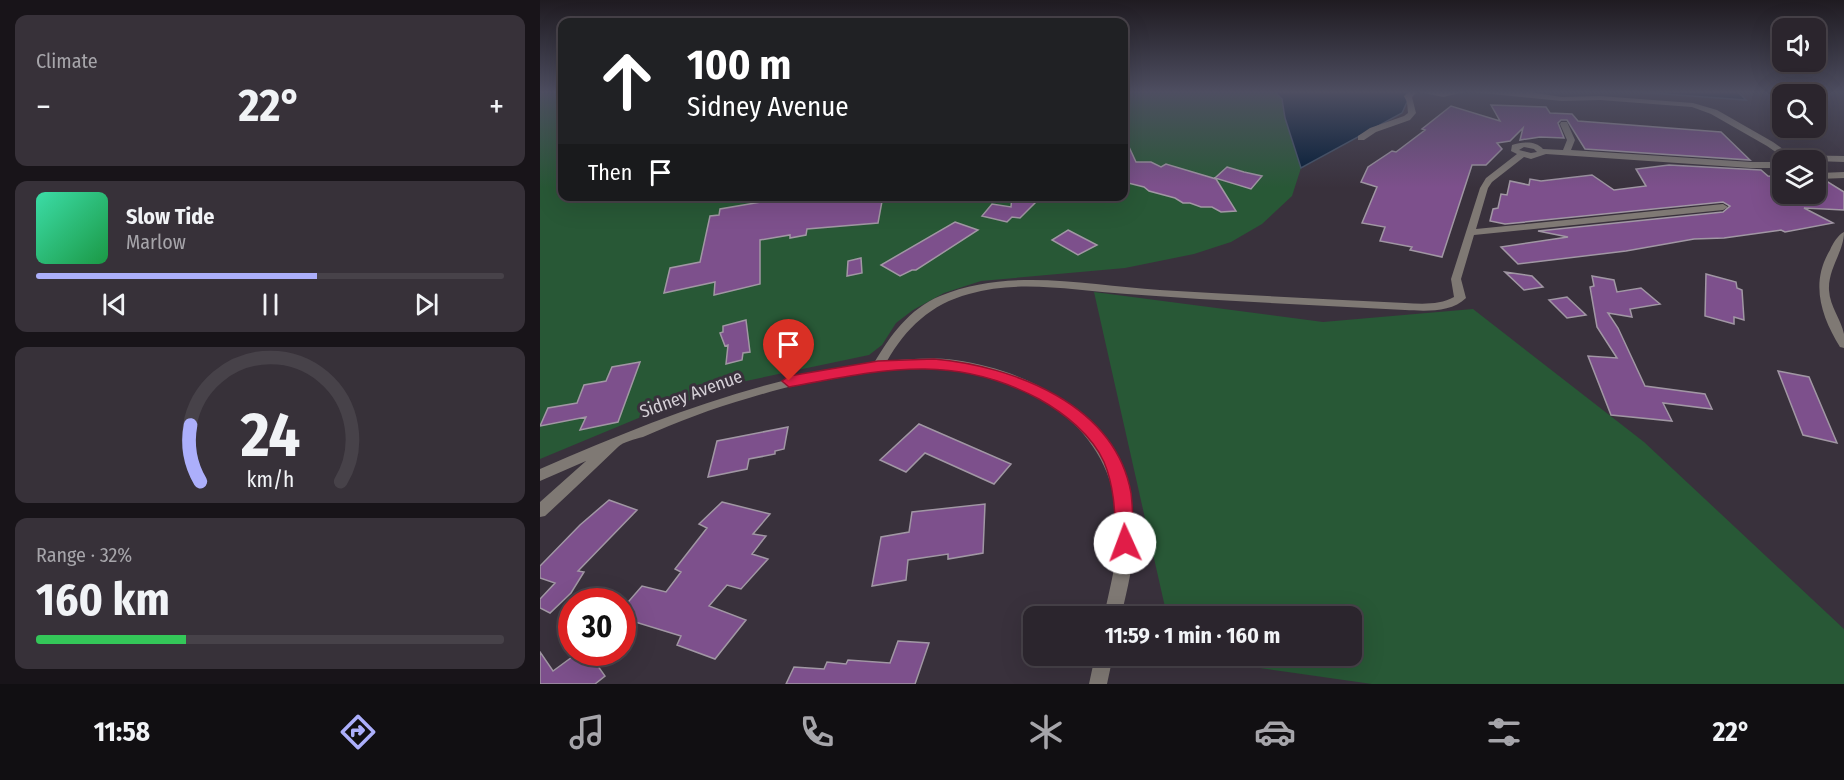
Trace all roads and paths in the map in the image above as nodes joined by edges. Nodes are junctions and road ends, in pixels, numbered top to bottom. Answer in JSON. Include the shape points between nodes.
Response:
{"nodes":[{"id":1,"x":1389,"y":124,"type":"edge"},
{"id":2,"x":1564,"y":124,"type":"dead end"},
{"id":3,"x":1734,"y":124,"type":"edge"},
{"id":4,"x":1361,"y":138,"type":"dead end"},
{"id":5,"x":1776,"y":150,"type":"edge"},
{"id":6,"x":1566,"y":153,"type":"junction"},
{"id":7,"x":1826,"y":159,"type":"edge"},
{"id":8,"x":1844,"y":159,"type":"edge"},
{"id":9,"x":1772,"y":164,"type":"edge"},
{"id":10,"x":1844,"y":175,"type":"edge"},
{"id":11,"x":1826,"y":176,"type":"edge"},
{"id":12,"x":1723,"y":207,"type":"dead end"},
{"id":13,"x":1469,"y":233,"type":"junction"},
{"id":14,"x":1844,"y":235,"type":"edge"},
{"id":15,"x":1844,"y":344,"type":"edge"},
{"id":16,"x":878,"y":366,"type":"junction"},
{"id":17,"x":618,"y":440,"type":"junction"},
{"id":18,"x":540,"y":475,"type":"edge"},
{"id":19,"x":540,"y":511,"type":"edge"},
{"id":20,"x":1115,"y":606,"type":"edge"},
{"id":21,"x":1102,"y":666,"type":"edge"},
{"id":22,"x":1098,"y":684,"type":"edge"}],
"edges":[{"from":1,"to":4,"type":"street"},
{"from":2,"to":6,"type":"street","via":[[1571,140]]},
{"from":3,"to":5,"type":"street"},
{"from":6,"to":9,"type":"street"},
{"from":6,"to":13,"type":"street","via":[[1522,154],[1489,180]]},
{"from":7,"to":8,"type":"street"},
{"from":10,"to":11,"type":"street"},
{"from":12,"to":13,"type":"street"},
{"from":13,"to":16,"type":"street","via":[[1456,279],[1460,298],[1446,305],[1340,303],[1024,283],[992,285],[944,298],[920,312],[896,335]]},
{"from":14,"to":15,"type":"street","via":[[1831,254],[1822,288]]},
{"from":16,"to":17,"type":"street","name":"Sidney Avenue","via":[[753,390]]},
{"from":16,"to":20,"type":"street","name":"Sidney Avenue","via":[[934,363],[969,367],[1020,383],[1059,403],[1080,420],[1105,448],[1122,492],[1124,562]]},
{"from":17,"to":18,"type":"street","name":"Sidney Avenue"},
{"from":17,"to":19,"type":"street"},
{"from":21,"to":22,"type":"street"}]}
